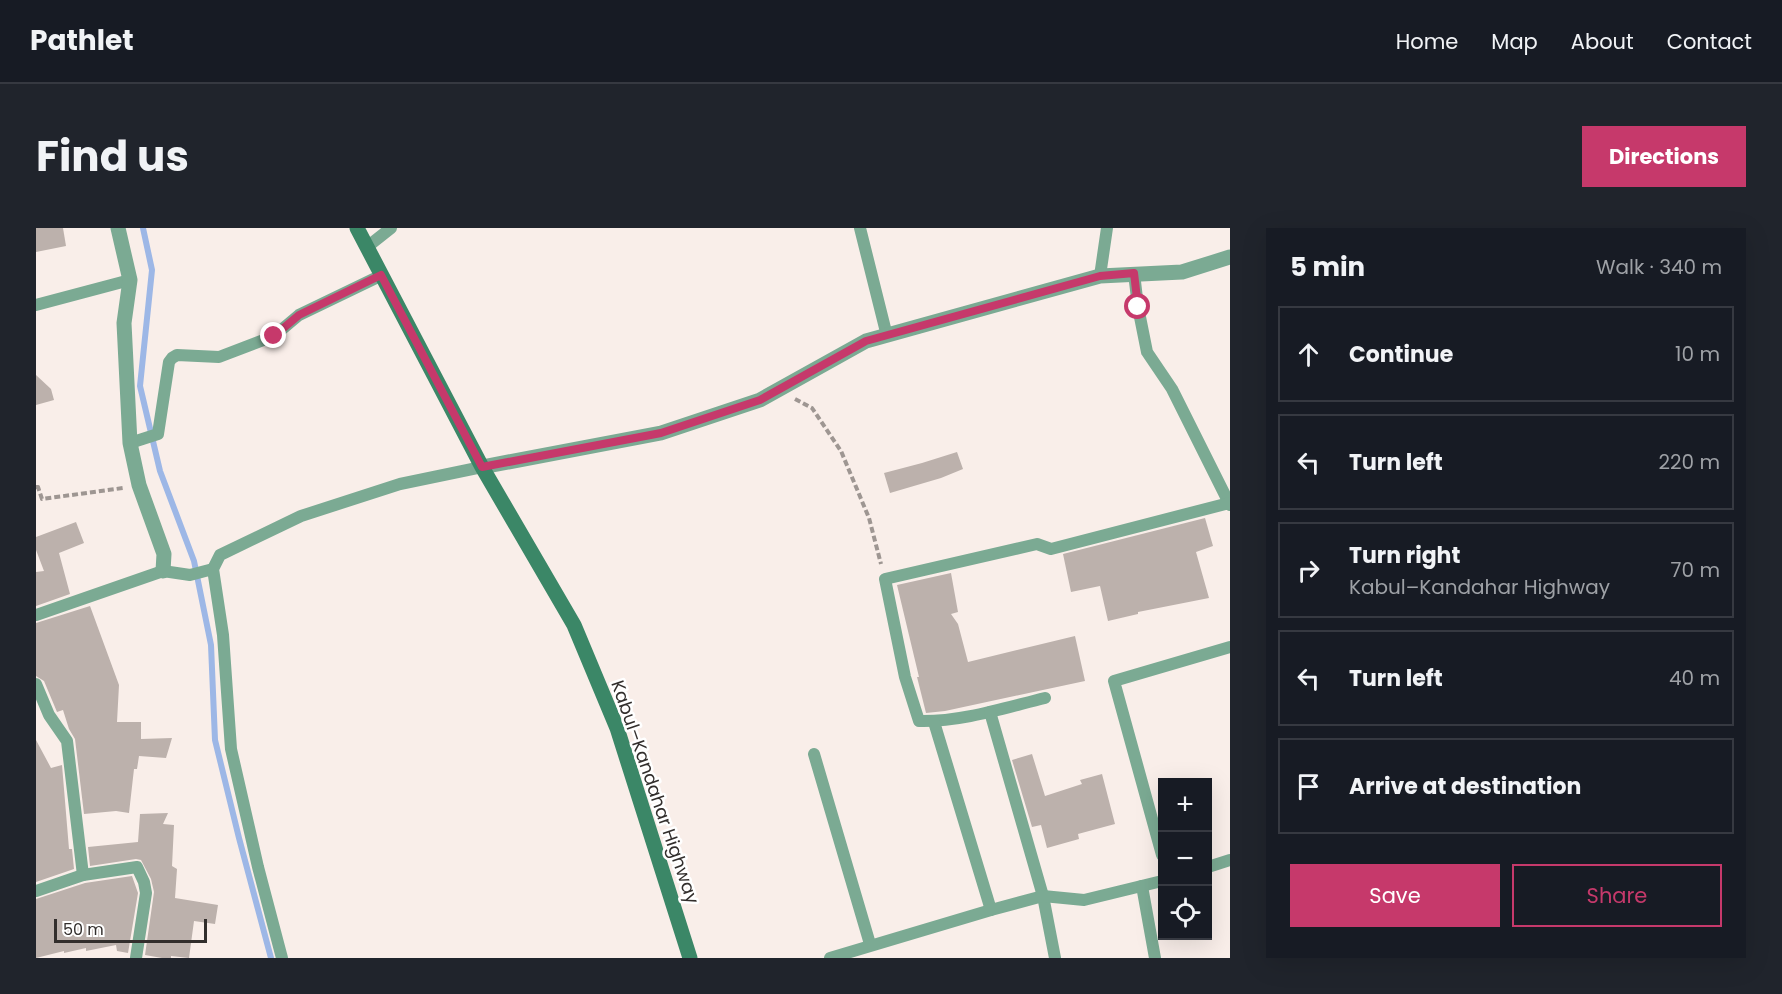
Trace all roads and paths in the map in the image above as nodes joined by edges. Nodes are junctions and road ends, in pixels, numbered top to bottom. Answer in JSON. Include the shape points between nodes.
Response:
{"nodes":[{"id":1,"x":118,"y":228,"type":"edge"},
{"id":2,"x":357,"y":228,"type":"edge"},
{"id":3,"x":391,"y":228,"type":"edge"},
{"id":4,"x":860,"y":228,"type":"edge"},
{"id":5,"x":1107,"y":228,"type":"edge"},
{"id":6,"x":367,"y":247,"type":"junction"},
{"id":7,"x":1230,"y":257,"type":"edge"},
{"id":8,"x":1134,"y":273,"type":"junction"},
{"id":9,"x":381,"y":275,"type":"junction"},
{"id":10,"x":1100,"y":276,"type":"junction"},
{"id":11,"x":130,"y":280,"type":"junction"},
{"id":12,"x":36,"y":305,"type":"edge"},
{"id":13,"x":887,"y":336,"type":"junction"},
{"id":14,"x":778,"y":390,"type":"junction"},
{"id":15,"x":130,"y":443,"type":"junction"},
{"id":16,"x":482,"y":467,"type":"junction"},
{"id":17,"x":139,"y":485,"type":"junction"},
{"id":18,"x":36,"y":487,"type":"edge"},
{"id":19,"x":1230,"y":504,"type":"edge"},
{"id":20,"x":213,"y":569,"type":"junction"},
{"id":21,"x":163,"y":571,"type":"junction"},
{"id":22,"x":885,"y":579,"type":"junction"},
{"id":23,"x":36,"y":615,"type":"edge"},
{"id":24,"x":1229,"y":650,"type":"edge"},
{"id":25,"x":36,"y":684,"type":"edge"},
{"id":26,"x":1045,"y":698,"type":"dead end"},
{"id":27,"x":990,"y":712,"type":"junction"},
{"id":28,"x":934,"y":722,"type":"junction"},
{"id":29,"x":814,"y":754,"type":"dead end"},
{"id":30,"x":1158,"y":840,"type":"edge"},
{"id":31,"x":1230,"y":860,"type":"edge"},
{"id":32,"x":1212,"y":866,"type":"edge"},
{"id":33,"x":83,"y":875,"type":"junction"},
{"id":34,"x":1158,"y":882,"type":"edge"},
{"id":35,"x":1142,"y":886,"type":"junction"},
{"id":36,"x":36,"y":891,"type":"edge"},
{"id":37,"x":1043,"y":896,"type":"junction"},
{"id":38,"x":991,"y":909,"type":"junction"},
{"id":39,"x":870,"y":944,"type":"junction"},
{"id":40,"x":136,"y":958,"type":"edge"},
{"id":41,"x":282,"y":958,"type":"edge"},
{"id":42,"x":690,"y":958,"type":"edge"},
{"id":43,"x":830,"y":958,"type":"edge"},
{"id":44,"x":1055,"y":958,"type":"edge"},
{"id":45,"x":1155,"y":958,"type":"edge"}],
"edges":[{"from":1,"to":11,"type":"street"},
{"from":2,"to":6,"type":"main road","name":"Kabul–Kandahar Highway"},
{"from":3,"to":6,"type":"lane"},
{"from":4,"to":13,"type":"lane"},
{"from":5,"to":10,"type":"lane"},
{"from":6,"to":9,"type":"main road","name":"Kabul–Kandahar Highway"},
{"from":7,"to":8,"type":"street","via":[[1182,273]]},
{"from":8,"to":10,"type":"street"},
{"from":8,"to":19,"type":"lane","via":[[1147,352],[1172,389]]},
{"from":9,"to":15,"type":"lane","via":[[299,315],[274,336],[219,357],[172,358],[158,434]]},
{"from":9,"to":16,"type":"main road","name":"Kabul–Kandahar Highway"},
{"from":10,"to":13,"type":"street"},
{"from":11,"to":12,"type":"lane"},
{"from":11,"to":15,"type":"street","via":[[124,323]]},
{"from":13,"to":14,"type":"street","via":[[866,341]]},
{"from":14,"to":16,"type":"street","via":[[760,400],[661,433]]},
{"from":14,"to":22,"type":"path","via":[[812,408],[841,451],[869,518]]},
{"from":15,"to":17,"type":"street"},
{"from":16,"to":20,"type":"lane","via":[[400,484],[301,516],[220,555]]},
{"from":16,"to":42,"type":"main road","name":"Kabul–Kandahar Highway","via":[[574,625],[617,728]]},
{"from":17,"to":18,"type":"path","via":[[42,499]]},
{"from":17,"to":21,"type":"street","via":[[164,554]]},
{"from":19,"to":22,"type":"lane","via":[[1051,549],[1037,544]]},
{"from":20,"to":21,"type":"lane","via":[[190,575]]},
{"from":20,"to":41,"type":"lane","via":[[224,635],[231,749]]},
{"from":21,"to":23,"type":"lane"},
{"from":22,"to":28,"type":"lane","via":[[905,677],[919,721]]},
{"from":24,"to":30,"type":"lane","via":[[1114,681]]},
{"from":25,"to":33,"type":"lane","via":[[49,715],[67,741]]},
{"from":26,"to":27,"type":"lane"},
{"from":27,"to":28,"type":"lane"},
{"from":27,"to":37,"type":"lane"},
{"from":28,"to":38,"type":"lane"},
{"from":29,"to":39,"type":"lane"},
{"from":31,"to":32,"type":"lane"},
{"from":33,"to":36,"type":"lane"},
{"from":33,"to":40,"type":"lane","via":[[137,867],[146,893]]},
{"from":34,"to":35,"type":"lane"},
{"from":35,"to":37,"type":"lane","via":[[1084,900]]},
{"from":35,"to":45,"type":"lane"},
{"from":37,"to":38,"type":"lane"},
{"from":37,"to":44,"type":"lane"},
{"from":38,"to":39,"type":"lane"},
{"from":39,"to":43,"type":"lane"}]}
